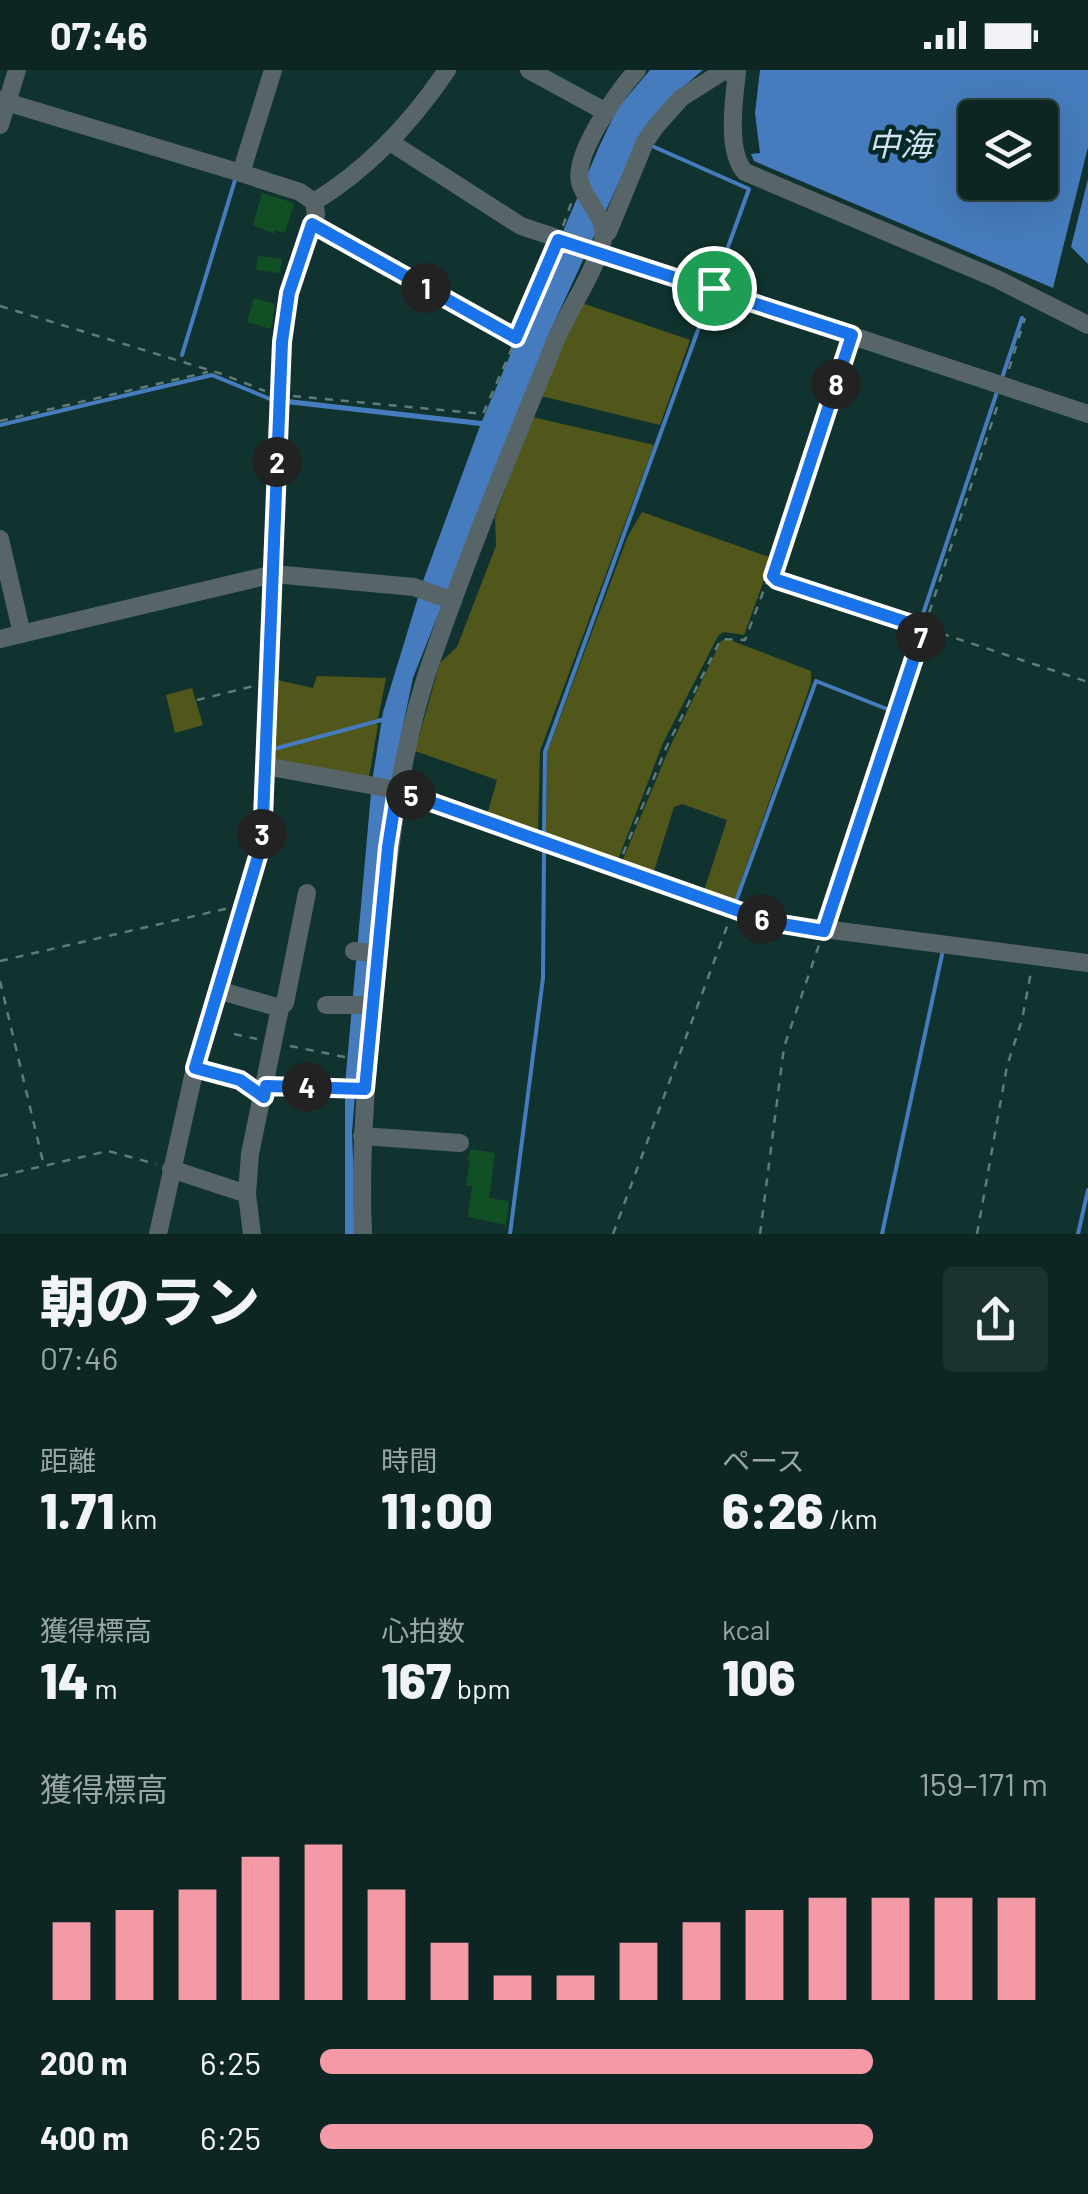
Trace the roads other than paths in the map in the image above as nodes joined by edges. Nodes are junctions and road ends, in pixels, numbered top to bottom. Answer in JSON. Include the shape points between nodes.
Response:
{"nodes":[{"id":1,"x":16,"y":70,"type":"edge"},
{"id":2,"x":274,"y":70,"type":"edge"},
{"id":3,"x":446,"y":70,"type":"edge"},
{"id":4,"x":530,"y":70,"type":"edge"},
{"id":5,"x":637,"y":70,"type":"edge"},
{"id":6,"x":737,"y":76,"type":"edge"},
{"id":7,"x":4,"y":101,"type":"edge"},
{"id":8,"x":606,"y":112,"type":"junction"},
{"id":9,"x":0,"y":125,"type":"edge"},
{"id":10,"x":390,"y":142,"type":"junction"},
{"id":11,"x":242,"y":173,"type":"junction"},
{"id":12,"x":314,"y":202,"type":"junction"},
{"id":13,"x":312,"y":224,"type":"junction"},
{"id":14,"x":600,"y":241,"type":"junction"},
{"id":15,"x":388,"y":268,"type":"road end"},
{"id":16,"x":1088,"y":325,"type":"edge"},
{"id":17,"x":1088,"y":414,"type":"edge"},
{"id":18,"x":0,"y":538,"type":"edge"},
{"id":19,"x":274,"y":574,"type":"junction"},
{"id":20,"x":450,"y":600,"type":"junction"},
{"id":21,"x":22,"y":634,"type":"junction"},
{"id":22,"x":0,"y":639,"type":"edge"},
{"id":23,"x":265,"y":766,"type":"junction"},
{"id":24,"x":394,"y":790,"type":"junction"},
{"id":25,"x":307,"y":892,"type":"dead end"},
{"id":26,"x":1088,"y":963,"type":"edge"},
{"id":27,"x":218,"y":990,"type":"junction"},
{"id":28,"x":364,"y":1004,"type":"junction"},
{"id":29,"x":326,"y":1005,"type":"dead end"},
{"id":30,"x":280,"y":1008,"type":"junction"},
{"id":31,"x":195,"y":1068,"type":"junction"},
{"id":32,"x":356,"y":1089,"type":"junction"},
{"id":33,"x":265,"y":1092,"type":"junction"},
{"id":34,"x":362,"y":1136,"type":"junction"},
{"id":35,"x":460,"y":1144,"type":"dead end"},
{"id":36,"x":172,"y":1170,"type":"junction"},
{"id":37,"x":247,"y":1194,"type":"junction"},
{"id":38,"x":158,"y":1234,"type":"edge"},
{"id":39,"x":252,"y":1234,"type":"edge"},
{"id":40,"x":363,"y":1234,"type":"edge"}],
"edges":[{"from":1,"to":7,"type":"street"},
{"from":2,"to":11,"type":"street"},
{"from":3,"to":10,"type":"street"},
{"from":4,"to":8,"type":"street"},
{"from":5,"to":8,"type":"street"},
{"from":6,"to":14,"type":"street","via":[[722,72],[681,98],[656,126]]},
{"from":6,"to":16,"type":"street","via":[[732,114],[744,172],[997,279]]},
{"from":7,"to":9,"type":"street"},
{"from":7,"to":11,"type":"street"},
{"from":8,"to":14,"type":"street","via":[[581,163],[580,182],[601,218]]},
{"from":10,"to":12,"type":"street"},
{"from":10,"to":14,"type":"street","via":[[520,226],[559,240]]},
{"from":11,"to":12,"type":"street"},
{"from":12,"to":13,"type":"street"},
{"from":13,"to":15,"type":"street"},
{"from":13,"to":19,"type":"street","via":[[289,293]]},
{"from":14,"to":17,"type":"street"},
{"from":14,"to":20,"type":"street"},
{"from":18,"to":21,"type":"street"},
{"from":19,"to":20,"type":"street","via":[[420,589]]},
{"from":19,"to":21,"type":"street"},
{"from":19,"to":23,"type":"street"},
{"from":20,"to":24,"type":"street"},
{"from":21,"to":22,"type":"street"},
{"from":23,"to":24,"type":"street"},
{"from":23,"to":27,"type":"street","via":[[262,843]]},
{"from":24,"to":26,"type":"street","via":[[770,922]]},
{"from":24,"to":28,"type":"street","via":[[366,952]]},
{"from":25,"to":30,"type":"street"},
{"from":27,"to":30,"type":"street"},
{"from":27,"to":31,"type":"street"},
{"from":28,"to":29,"type":"street"},
{"from":28,"to":32,"type":"street"},
{"from":30,"to":33,"type":"street"},
{"from":31,"to":33,"type":"street"},
{"from":31,"to":36,"type":"street"},
{"from":32,"to":33,"type":"street"},
{"from":32,"to":34,"type":"street"},
{"from":33,"to":37,"type":"street"},
{"from":34,"to":35,"type":"street"},
{"from":34,"to":40,"type":"street"},
{"from":36,"to":37,"type":"street"},
{"from":36,"to":38,"type":"street"},
{"from":37,"to":39,"type":"street"}]}
